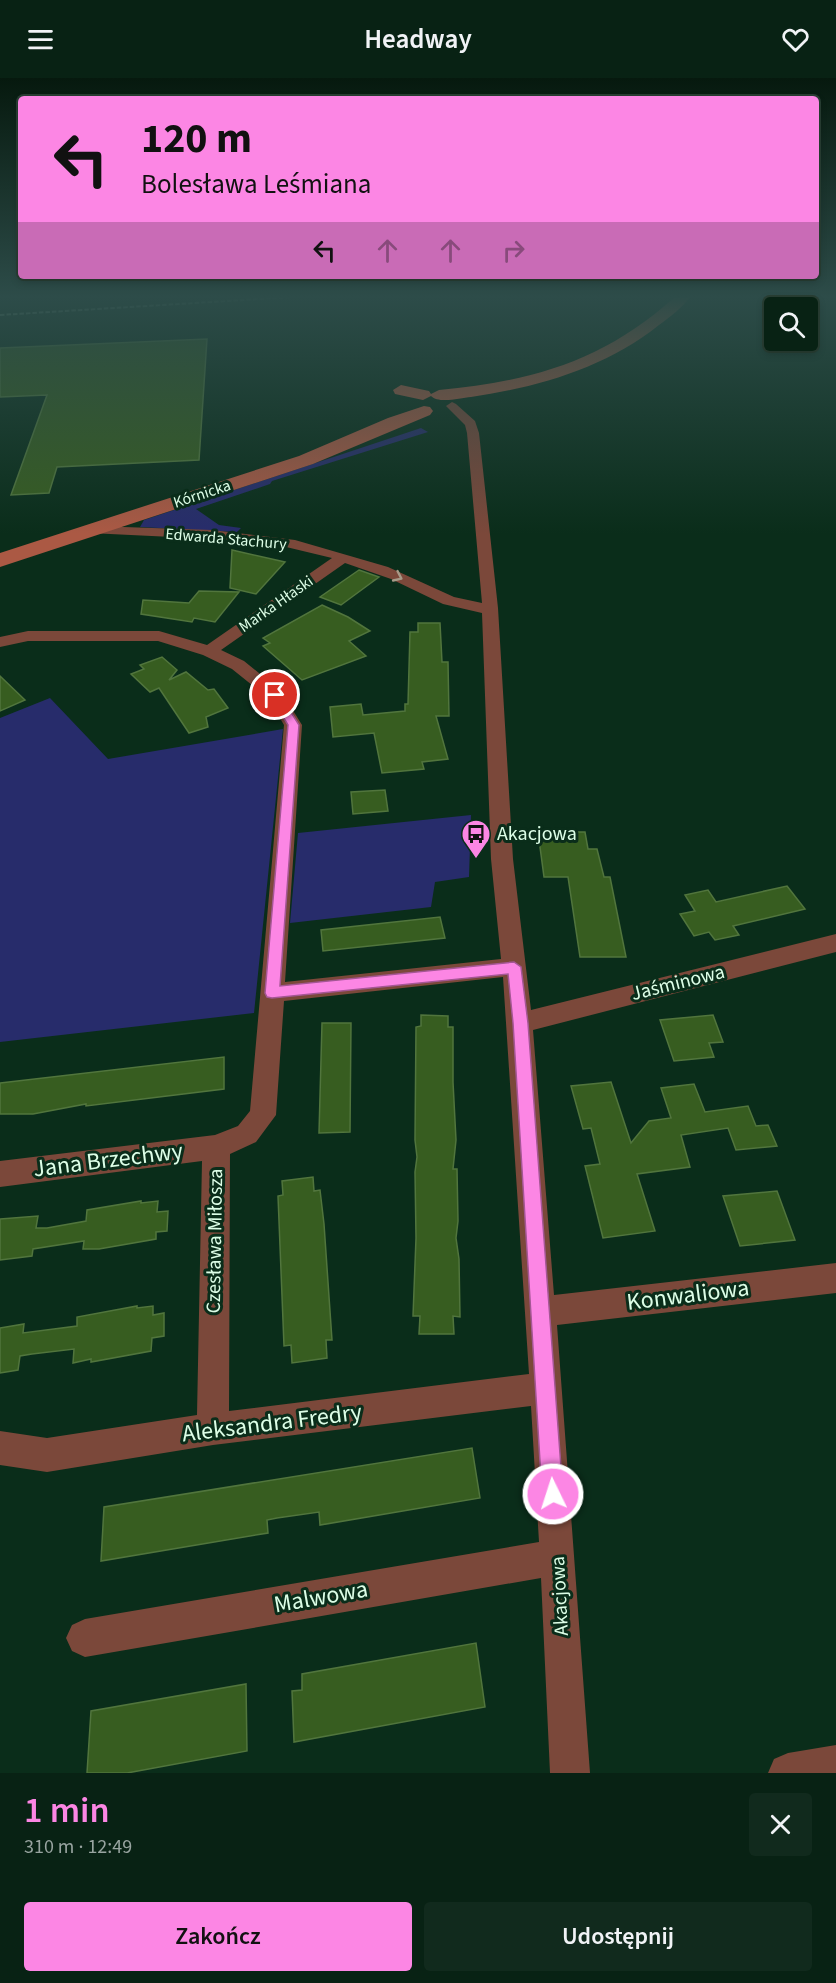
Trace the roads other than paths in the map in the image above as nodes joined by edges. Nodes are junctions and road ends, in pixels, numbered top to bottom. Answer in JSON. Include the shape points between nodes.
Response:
{"nodes":[{"id":1,"x":539,"y":376,"type":"edge"},
{"id":2,"x":432,"y":406,"type":"junction"},
{"id":3,"x":94,"y":530,"type":"junction"},
{"id":4,"x":342,"y":558,"type":"junction"},
{"id":5,"x":0,"y":560,"type":"edge"},
{"id":6,"x":490,"y":608,"type":"junction"},
{"id":7,"x":0,"y":642,"type":"edge"},
{"id":8,"x":209,"y":651,"type":"junction"},
{"id":9,"x":836,"y":943,"type":"edge"},
{"id":10,"x":514,"y":967,"type":"junction"},
{"id":11,"x":272,"y":993,"type":"junction"},
{"id":12,"x":520,"y":1023,"type":"junction"},
{"id":13,"x":216,"y":1147,"type":"junction"},
{"id":14,"x":0,"y":1174,"type":"edge"},
{"id":15,"x":836,"y":1278,"type":"edge"},
{"id":16,"x":540,"y":1312,"type":"junction"},
{"id":17,"x":544,"y":1388,"type":"junction"},
{"id":18,"x":213,"y":1429,"type":"junction"},
{"id":19,"x":0,"y":1448,"type":"edge"},
{"id":20,"x":558,"y":1557,"type":"junction"},
{"id":21,"x":85,"y":1638,"type":"dead end"},
{"id":22,"x":836,"y":1765,"type":"edge"},
{"id":23,"x":570,"y":1773,"type":"edge"},
{"id":24,"x":788,"y":1773,"type":"edge"}],
"edges":[{"from":1,"to":2,"type":"street","name":"Kórnicka"},
{"from":2,"to":3,"type":"street","name":"Kórnicka","via":[[306,460]]},
{"from":2,"to":6,"type":"street","name":"Akacjowa","via":[[471,424]]},
{"from":3,"to":4,"type":"street","name":"Edwarda Stachury","via":[[281,542]]},
{"from":3,"to":5,"type":"street","name":"Kórnicka"},
{"from":4,"to":6,"type":"street","name":"Edwarda Stachury","one_way":true,"via":[[384,571],[453,603]]},
{"from":4,"to":8,"type":"street","name":"Marka Hłaski"},
{"from":6,"to":10,"type":"street","name":"Akacjowa","via":[[500,824]]},
{"from":7,"to":8,"type":"street","name":"Czesława Miłosza","via":[[28,636],[159,636]]},
{"from":8,"to":11,"type":"street","name":"Czesława Miłosza","via":[[238,664],[258,679],[275,695],[293,725]]},
{"from":9,"to":12,"type":"street","name":"Jaśminowa"},
{"from":10,"to":11,"type":"street"},
{"from":10,"to":12,"type":"street","name":"Akacjowa"},
{"from":11,"to":13,"type":"street","name":"Czesława Miłosza","via":[[263,1115],[247,1134]]},
{"from":12,"to":16,"type":"street","name":"Akacjowa"},
{"from":13,"to":14,"type":"street","name":"Jana Brzechwy"},
{"from":13,"to":18,"type":"street","name":"Czesława Miłosza"},
{"from":15,"to":16,"type":"street","name":"Konwaliowa"},
{"from":16,"to":17,"type":"street","name":"Akacjowa"},
{"from":17,"to":18,"type":"street","name":"Aleksandra Fredry"},
{"from":17,"to":20,"type":"street","name":"Akacjowa"},
{"from":18,"to":19,"type":"street","name":"Aleksandra Fredry","via":[[47,1455]]},
{"from":20,"to":21,"type":"street","name":"Malwowa"},
{"from":20,"to":23,"type":"street","name":"Akacjowa"},
{"from":22,"to":24,"type":"street"}]}
